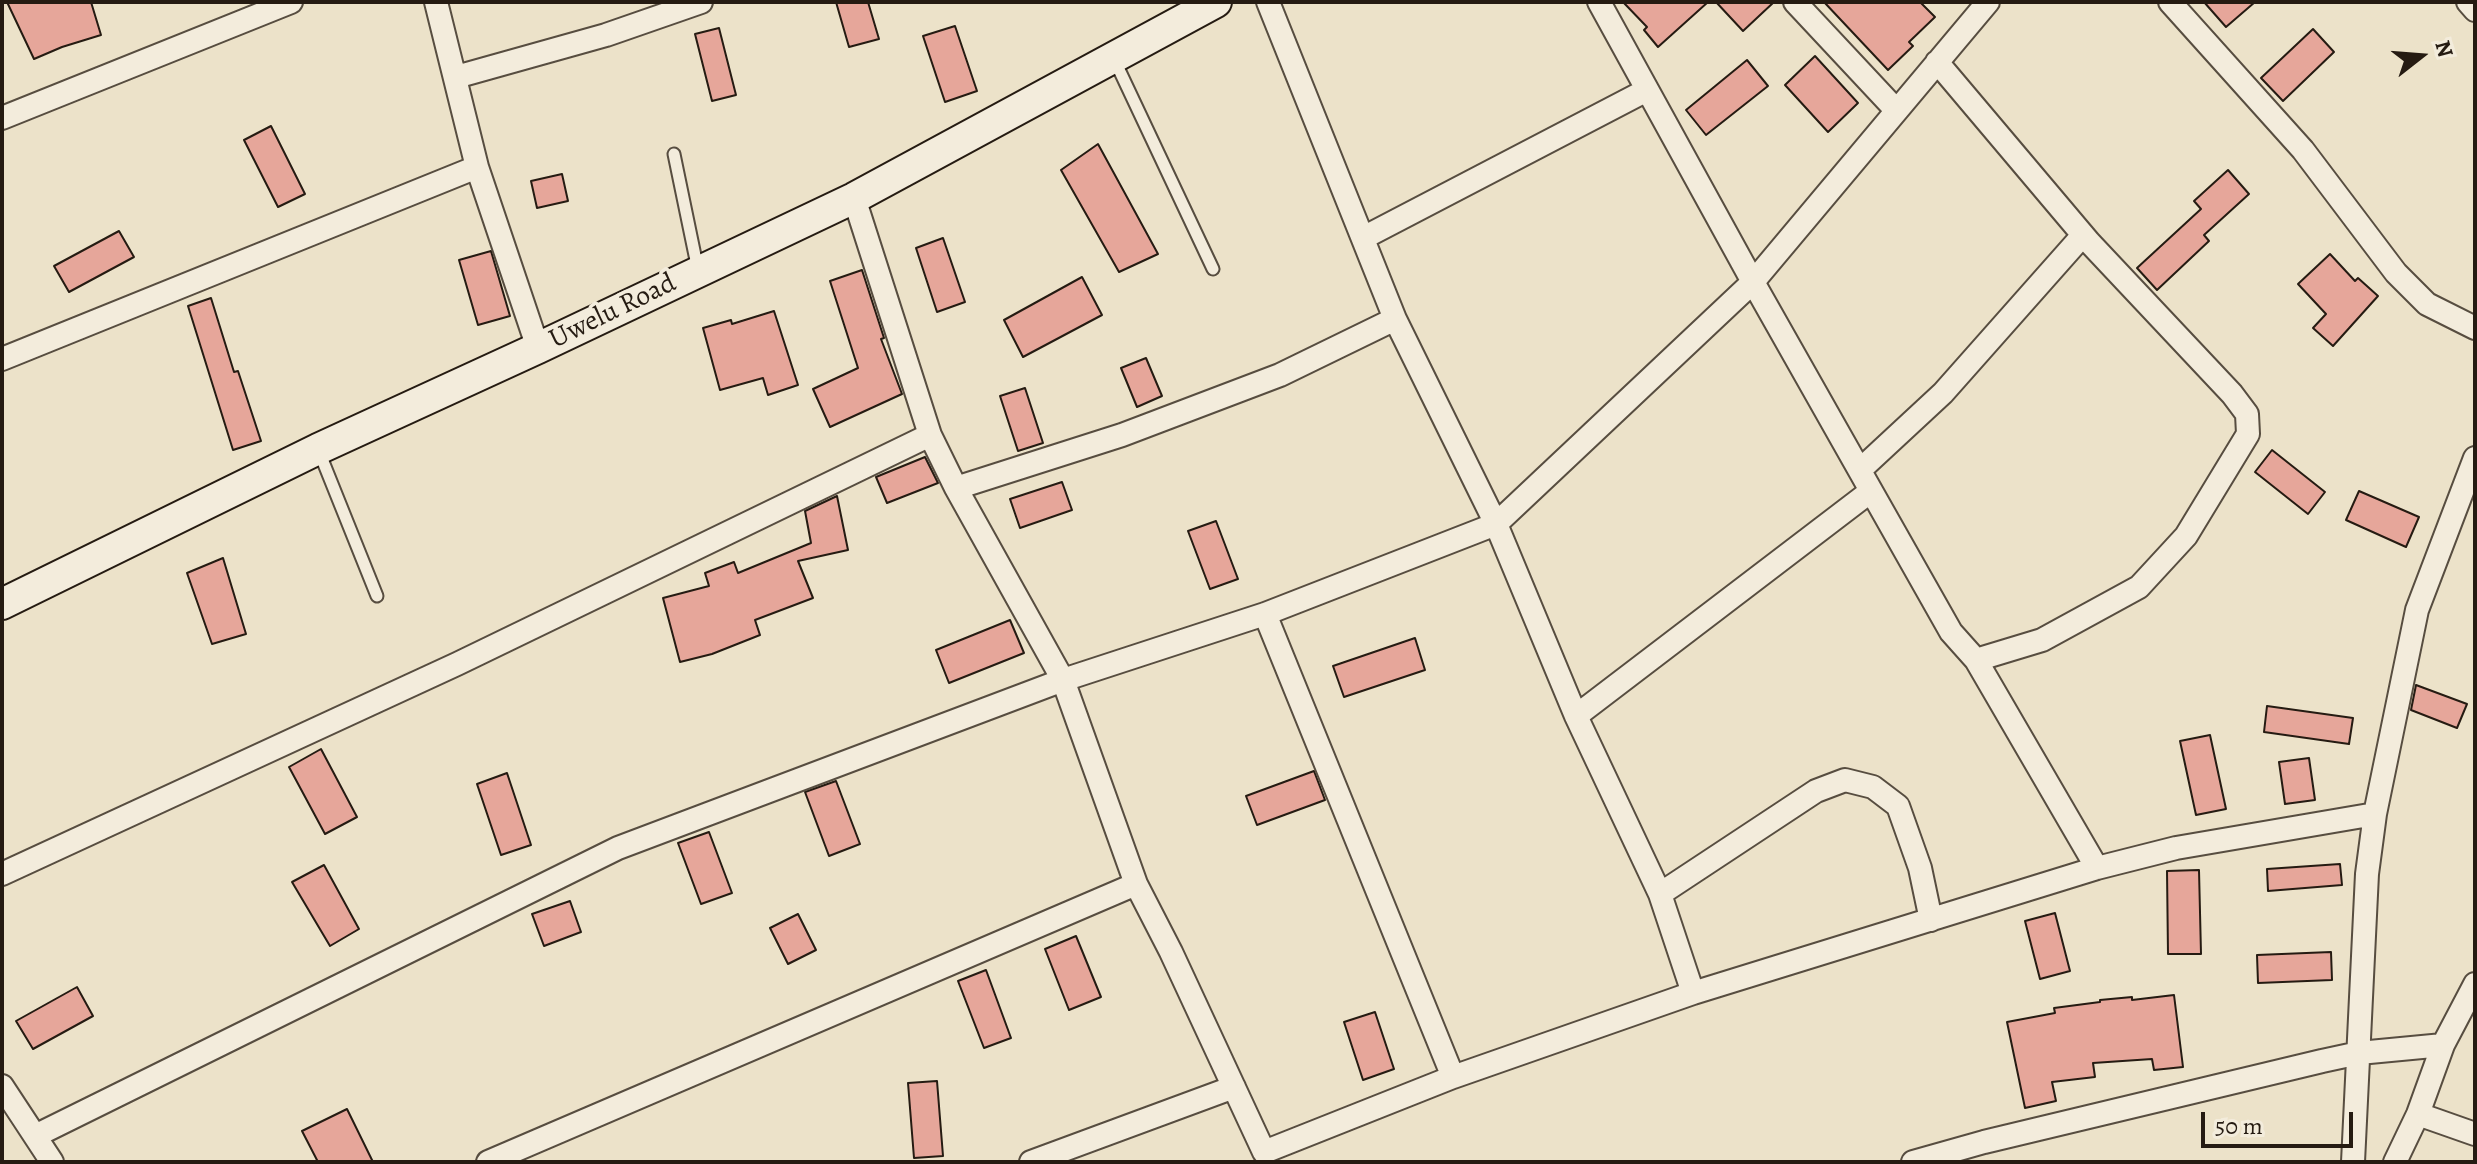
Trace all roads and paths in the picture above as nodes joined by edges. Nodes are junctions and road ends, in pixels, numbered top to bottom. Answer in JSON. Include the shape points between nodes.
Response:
{"nodes":[{"id":1,"x":291,"y":2,"type":"edge"},
{"id":2,"x":436,"y":2,"type":"edge"},
{"id":3,"x":701,"y":2,"type":"edge"},
{"id":4,"x":1216,"y":2,"type":"edge"},
{"id":5,"x":1268,"y":2,"type":"edge"},
{"id":6,"x":1599,"y":2,"type":"edge"},
{"id":7,"x":1795,"y":2,"type":"edge"},
{"id":8,"x":1988,"y":2,"type":"edge"},
{"id":9,"x":2170,"y":2,"type":"edge"},
{"id":10,"x":2468,"y":2,"type":"edge"},
{"id":11,"x":2475,"y":10,"type":"edge"},
{"id":12,"x":1113,"y":56,"type":"junction"},
{"id":13,"x":1937,"y":62,"type":"junction"},
{"id":14,"x":456,"y":77,"type":"junction"},
{"id":15,"x":1647,"y":90,"type":"junction"},
{"id":16,"x":1896,"y":110,"type":"junction"},
{"id":17,"x":2,"y":118,"type":"edge"},
{"id":18,"x":674,"y":154,"type":"dead end"},
{"id":19,"x":477,"y":167,"type":"junction"},
{"id":20,"x":854,"y":198,"type":"junction"},
{"id":21,"x":2083,"y":235,"type":"junction"},
{"id":22,"x":1363,"y":238,"type":"junction"},
{"id":23,"x":1213,"y":269,"type":"dead end"},
{"id":24,"x":699,"y":270,"type":"junction"},
{"id":25,"x":1753,"y":282,"type":"junction"},
{"id":26,"x":1395,"y":319,"type":"junction"},
{"id":27,"x":2475,"y":328,"type":"edge"},
{"id":28,"x":538,"y":348,"type":"junction"},
{"id":29,"x":2,"y":359,"type":"edge"},
{"id":30,"x":930,"y":435,"type":"junction"},
{"id":31,"x":318,"y":449,"type":"junction"},
{"id":32,"x":2475,"y":458,"type":"edge"},
{"id":33,"x":1860,"y":470,"type":"junction"},
{"id":34,"x":956,"y":488,"type":"junction"},
{"id":35,"x":1871,"y":491,"type":"junction"},
{"id":36,"x":1496,"y":524,"type":"junction"},
{"id":37,"x":377,"y":596,"type":"dead end"},
{"id":38,"x":2,"y":604,"type":"edge"},
{"id":39,"x":1265,"y":614,"type":"junction"},
{"id":40,"x":1976,"y":660,"type":"junction"},
{"id":41,"x":1063,"y":680,"type":"junction"},
{"id":42,"x":1576,"y":716,"type":"junction"},
{"id":43,"x":2375,"y":814,"type":"junction"},
{"id":44,"x":2097,"y":868,"type":"junction"},
{"id":45,"x":2,"y":874,"type":"edge"},
{"id":46,"x":1136,"y":884,"type":"junction"},
{"id":47,"x":1660,"y":894,"type":"junction"},
{"id":48,"x":1931,"y":920,"type":"junction"},
{"id":49,"x":2475,"y":984,"type":"edge"},
{"id":50,"x":1693,"y":993,"type":"junction"},
{"id":51,"x":2443,"y":1045,"type":"junction"},
{"id":52,"x":2359,"y":1053,"type":"junction"},
{"id":53,"x":1453,"y":1077,"type":"junction"},
{"id":54,"x":2,"y":1086,"type":"edge"},
{"id":55,"x":1234,"y":1087,"type":"junction"},
{"id":56,"x":2418,"y":1114,"type":"junction"},
{"id":57,"x":2475,"y":1134,"type":"edge"},
{"id":58,"x":35,"y":1136,"type":"junction"},
{"id":59,"x":52,"y":1162,"type":"edge"},
{"id":60,"x":488,"y":1162,"type":"edge"},
{"id":61,"x":1031,"y":1162,"type":"edge"},
{"id":62,"x":1913,"y":1162,"type":"edge"},
{"id":63,"x":2353,"y":1162,"type":"edge"},
{"id":64,"x":2395,"y":1162,"type":"edge"}],
"edges":[{"from":1,"to":17,"type":"street"},
{"from":2,"to":14,"type":"street"},
{"from":3,"to":14,"type":"street"},
{"from":4,"to":12,"type":"street","name":"Uwelu Road"},
{"from":5,"to":22,"type":"street"},
{"from":6,"to":15,"type":"street"},
{"from":7,"to":16,"type":"street"},
{"from":8,"to":13,"type":"street"},
{"from":9,"to":27,"type":"street","via":[[2303,150],[2396,273],[2427,304]]},
{"from":10,"to":11,"type":"street"},
{"from":12,"to":20,"type":"street","name":"Uwelu Road"},
{"from":12,"to":23,"type":"lane"},
{"from":13,"to":16,"type":"street"},
{"from":13,"to":21,"type":"street"},
{"from":14,"to":19,"type":"street"},
{"from":15,"to":22,"type":"street"},
{"from":15,"to":25,"type":"street"},
{"from":16,"to":25,"type":"street"},
{"from":18,"to":24,"type":"lane"},
{"from":19,"to":28,"type":"street"},
{"from":19,"to":29,"type":"street"},
{"from":20,"to":24,"type":"street","name":"Uwelu Road"},
{"from":20,"to":30,"type":"street"},
{"from":21,"to":33,"type":"street","via":[[1943,393]]},
{"from":21,"to":40,"type":"street","via":[[2232,394],[2247,414],[2248,434],[2186,536],[2139,587],[2042,640]]},
{"from":22,"to":26,"type":"street"},
{"from":24,"to":28,"type":"street","name":"Uwelu Road"},
{"from":25,"to":33,"type":"street"},
{"from":25,"to":36,"type":"street"},
{"from":26,"to":34,"type":"street","via":[[1266,381],[1122,435]]},
{"from":26,"to":36,"type":"street"},
{"from":28,"to":31,"type":"street","name":"Uwelu Road"},
{"from":30,"to":34,"type":"street"},
{"from":30,"to":45,"type":"street","via":[[457,664]]},
{"from":31,"to":37,"type":"lane"},
{"from":31,"to":38,"type":"street","name":"Uwelu Road"},
{"from":32,"to":43,"type":"street","via":[[2417,610]]},
{"from":33,"to":35,"type":"street"},
{"from":34,"to":41,"type":"street"},
{"from":35,"to":40,"type":"street","via":[[1951,632]]},
{"from":35,"to":42,"type":"street"},
{"from":36,"to":39,"type":"street"},
{"from":36,"to":42,"type":"street"},
{"from":39,"to":41,"type":"street"},
{"from":39,"to":53,"type":"street"},
{"from":40,"to":44,"type":"street"},
{"from":41,"to":46,"type":"street"},
{"from":41,"to":58,"type":"street","via":[[618,848]]},
{"from":42,"to":47,"type":"street"},
{"from":43,"to":44,"type":"street","via":[[2176,848]]},
{"from":43,"to":52,"type":"street"},
{"from":44,"to":48,"type":"street"},
{"from":46,"to":55,"type":"street"},
{"from":46,"to":60,"type":"street"},
{"from":47,"to":48,"type":"street","via":[[1816,791],[1845,780],[1873,787],[1898,806]]},
{"from":47,"to":50,"type":"street"},
{"from":48,"to":50,"type":"street"},
{"from":49,"to":51,"type":"street"},
{"from":50,"to":53,"type":"street"},
{"from":51,"to":52,"type":"street"},
{"from":51,"to":56,"type":"street"},
{"from":52,"to":62,"type":"street"},
{"from":52,"to":63,"type":"street"},
{"from":53,"to":55,"type":"street","via":[[1264,1152]]},
{"from":54,"to":58,"type":"street"},
{"from":55,"to":61,"type":"street"},
{"from":56,"to":57,"type":"street"},
{"from":56,"to":64,"type":"street"},
{"from":58,"to":59,"type":"street"}]}
